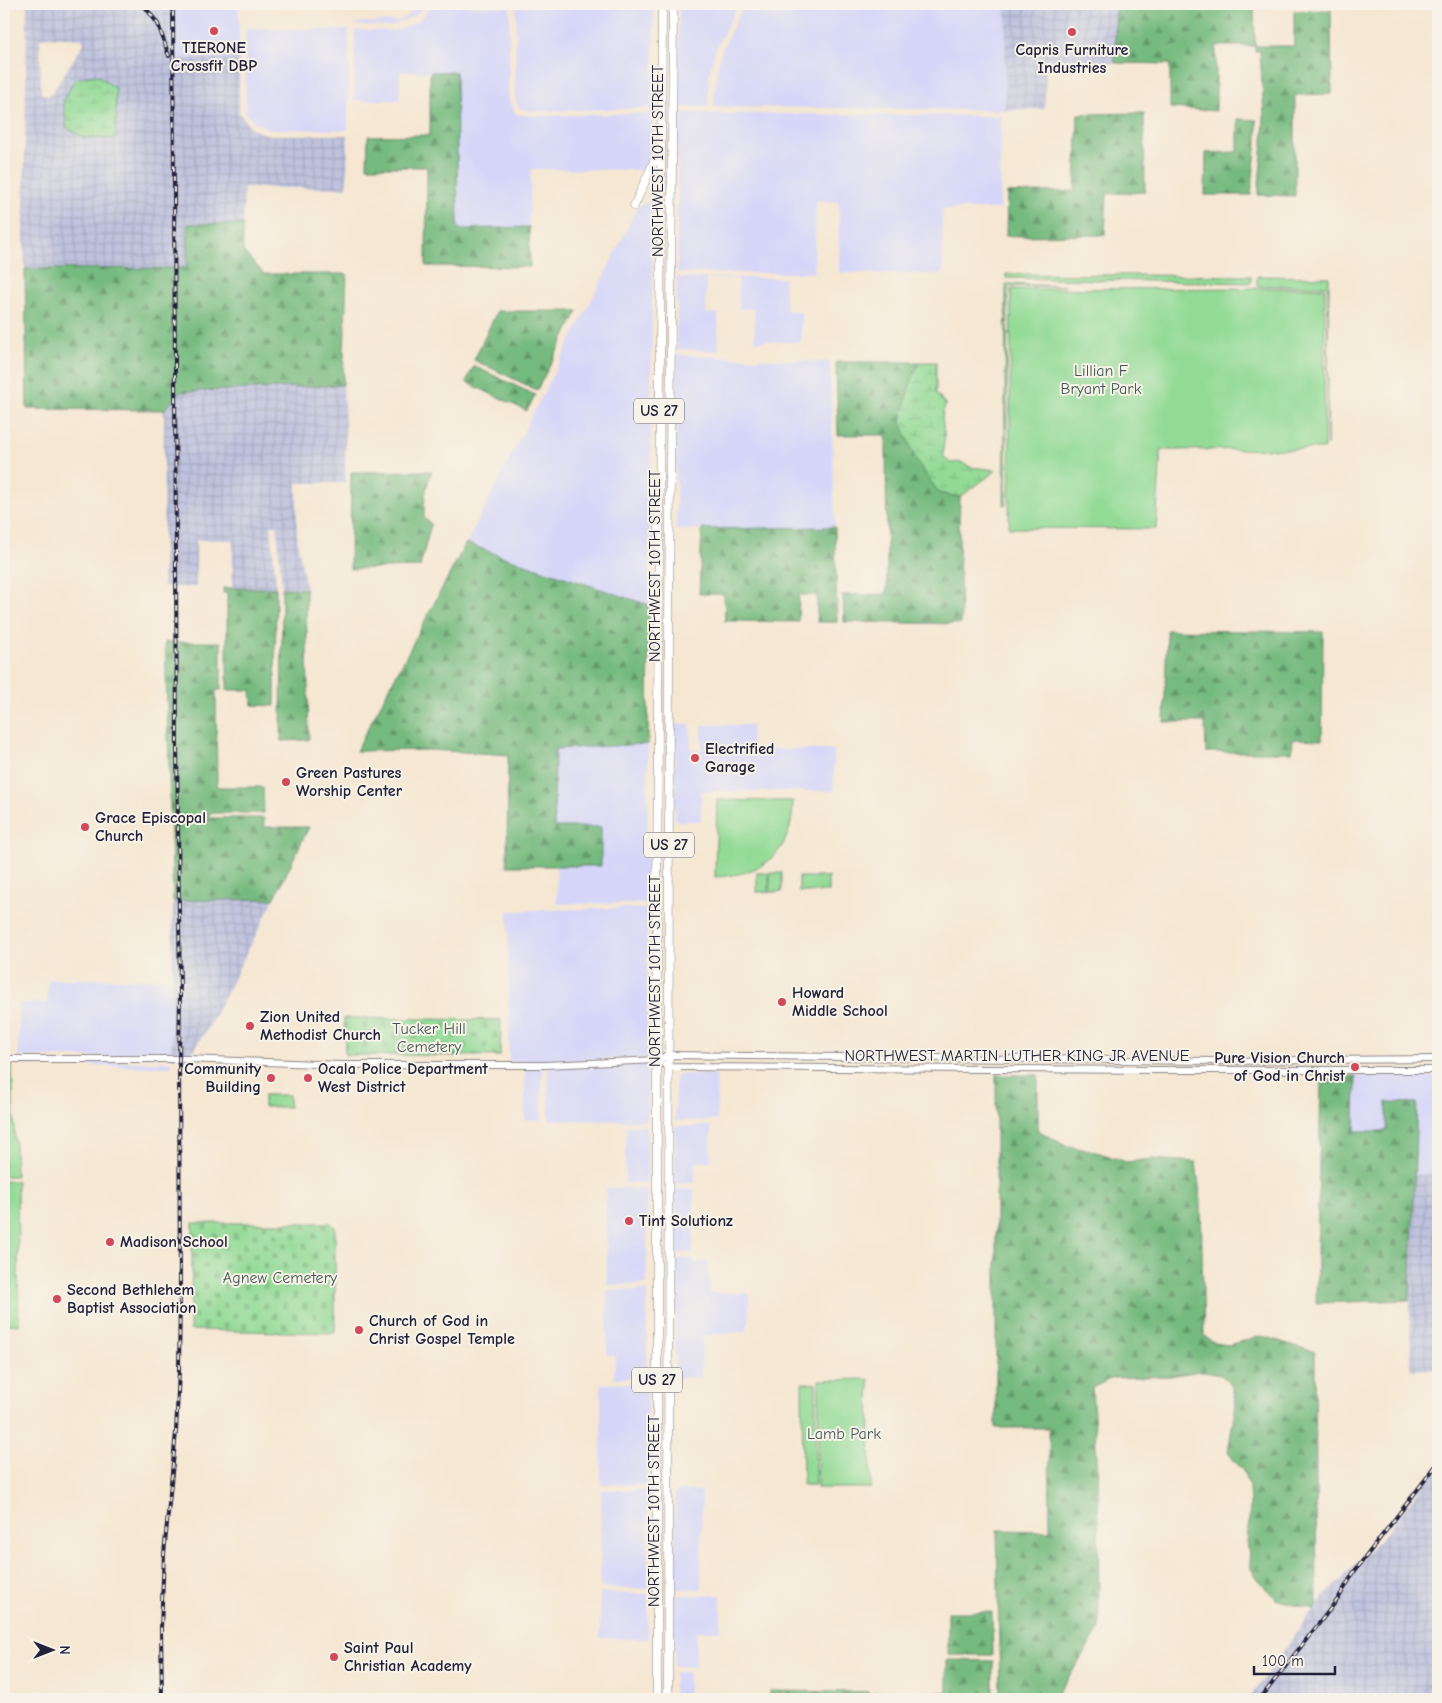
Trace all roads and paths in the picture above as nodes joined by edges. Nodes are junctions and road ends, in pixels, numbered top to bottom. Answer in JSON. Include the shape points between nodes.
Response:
{"nodes":[{"id":1,"x":662,"y":4,"type":"edge"},
{"id":2,"x":674,"y":4,"type":"edge"},
{"id":3,"x":660,"y":148,"type":"junction"},
{"id":4,"x":634,"y":206,"type":"dead end"},
{"id":5,"x":658,"y":468,"type":"junction"},
{"id":6,"x":670,"y":485,"type":"junction"},
{"id":7,"x":657,"y":749,"type":"junction"},
{"id":8,"x":668,"y":749,"type":"junction"},
{"id":9,"x":668,"y":1055,"type":"junction"},
{"id":10,"x":4,"y":1059,"type":"edge"},
{"id":11,"x":1438,"y":1059,"type":"edge"},
{"id":12,"x":657,"y":1060,"type":"junction"},
{"id":13,"x":669,"y":1067,"type":"junction"},
{"id":14,"x":1438,"y":1070,"type":"edge"},
{"id":15,"x":657,"y":1699,"type":"edge"},
{"id":16,"x":668,"y":1699,"type":"edge"}],
"edges":[{"from":1,"to":3,"type":"highway","name":"NORTHWEST 10TH STREET","number":"US 27"},
{"from":2,"to":6,"type":"highway","name":"NORTHWEST 10TH STREET","number":"US 27"},
{"from":3,"to":4,"type":"highway"},
{"from":3,"to":5,"type":"highway","name":"NORTHWEST 10TH STREET","number":"US 27"},
{"from":5,"to":6,"type":"highway"},
{"from":5,"to":7,"type":"highway","name":"NORTHWEST 10TH STREET","number":"US 27"},
{"from":6,"to":8,"type":"highway","name":"NORTHWEST 10TH STREET","number":"US 27"},
{"from":7,"to":8,"type":"highway"},
{"from":7,"to":12,"type":"highway","name":"NORTHWEST 10TH STREET","number":"US 27"},
{"from":8,"to":9,"type":"highway","name":"NORTHWEST 10TH STREET","number":"US 27"},
{"from":9,"to":11,"type":"main road","name":"NORTHWEST MARTIN LUTHER KING JR AVENUE","via":[[1211,1061]]},
{"from":9,"to":12,"type":"main road","name":"NORTHWEST MARTIN LUTHER KING JR AVENUE"},
{"from":9,"to":13,"type":"highway","name":"NORTHWEST 10TH STREET","number":"US 27"},
{"from":10,"to":12,"type":"main road","name":"NORTHWEST MARTIN LUTHER KING JR AVENUE","via":[[188,1059],[340,1065],[545,1065]]},
{"from":12,"to":13,"type":"main road","name":"NORTHWEST MARTIN LUTHER KING JR AVENUE"},
{"from":12,"to":15,"type":"highway","name":"NORTHWEST 10TH STREET","number":"US 27"},
{"from":13,"to":14,"type":"main road","name":"NORTHWEST MARTIN LUTHER KING JR AVENUE"},
{"from":13,"to":16,"type":"highway","name":"NORTHWEST 10TH STREET","number":"US 27"}]}
